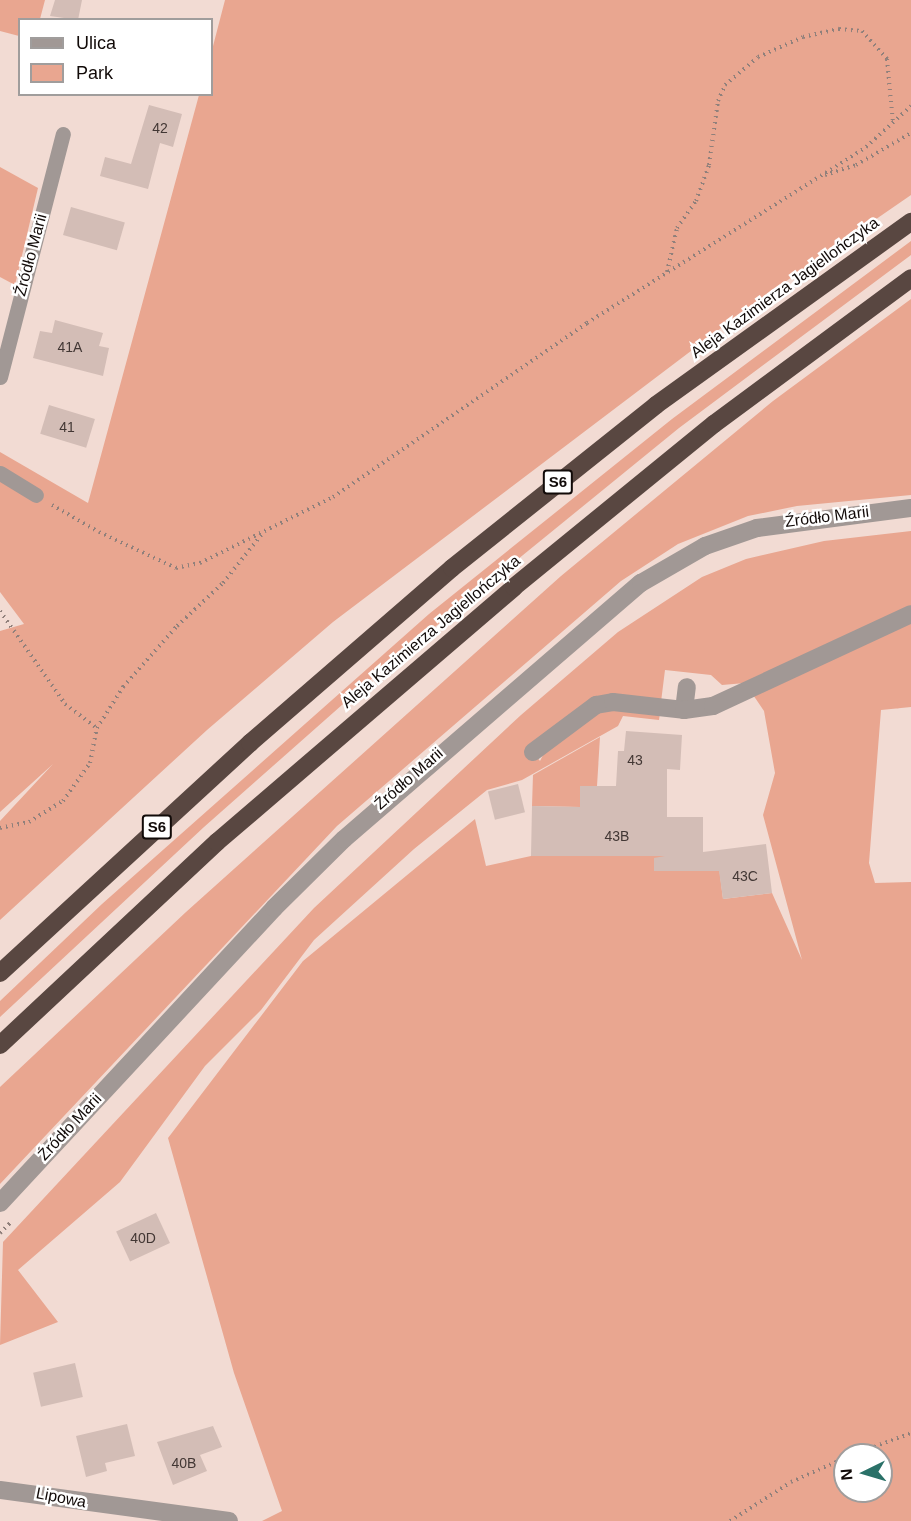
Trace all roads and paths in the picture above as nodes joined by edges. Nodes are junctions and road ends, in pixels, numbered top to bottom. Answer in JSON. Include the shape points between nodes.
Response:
{"nodes":[{"id":1,"x":911,"y":106,"type":"edge"},
{"id":2,"x":893,"y":124,"type":"junction"},
{"id":3,"x":911,"y":133,"type":"edge"},
{"id":4,"x":63,"y":134,"type":"dead end"},
{"id":5,"x":818,"y":177,"type":"junction"},
{"id":6,"x":911,"y":222,"type":"edge"},
{"id":7,"x":667,"y":273,"type":"junction"},
{"id":8,"x":911,"y":278,"type":"edge"},
{"id":9,"x":0,"y":377,"type":"edge"},
{"id":10,"x":0,"y":473,"type":"edge"},
{"id":11,"x":36,"y":495,"type":"joint"},
{"id":12,"x":911,"y":508,"type":"edge"},
{"id":13,"x":263,"y":533,"type":"junction"},
{"id":14,"x":0,"y":611,"type":"edge"},
{"id":15,"x":911,"y":614,"type":"edge"},
{"id":16,"x":687,"y":687,"type":"dead end"},
{"id":17,"x":684,"y":710,"type":"junction"},
{"id":18,"x":97,"y":728,"type":"junction"},
{"id":19,"x":533,"y":752,"type":"dead end"},
{"id":20,"x":0,"y":828,"type":"edge"},
{"id":21,"x":0,"y":973,"type":"edge"},
{"id":22,"x":0,"y":1045,"type":"edge"},
{"id":23,"x":0,"y":1203,"type":"edge"},
{"id":24,"x":15,"y":1217,"type":"dead end"},
{"id":25,"x":0,"y":1233,"type":"edge"},
{"id":26,"x":911,"y":1433,"type":"edge"},
{"id":27,"x":884,"y":1443,"type":"edge"},
{"id":28,"x":833,"y":1463,"type":"edge"},
{"id":29,"x":0,"y":1490,"type":"edge"},
{"id":30,"x":229,"y":1521,"type":"edge"},
{"id":31,"x":730,"y":1521,"type":"edge"}],
"edges":[{"from":1,"to":2,"type":"path"},
{"from":2,"to":5,"type":"path"},
{"from":2,"to":7,"type":"path","via":[[888,59],[862,31],[839,29],[802,37],[758,57],[725,85],[718,101],[709,165],[696,201],[677,228]]},
{"from":3,"to":5,"type":"path","via":[[856,165]]},
{"from":4,"to":9,"type":"lane","name":"Źródło Marii"},
{"from":5,"to":7,"type":"path"},
{"from":6,"to":21,"type":"highway","name":"Aleja Kazimierza Jagiellończyka","number":"S6","via":[[656,405],[461,561],[250,743]]},
{"from":7,"to":13,"type":"path","via":[[333,497]]},
{"from":8,"to":22,"type":"highway","name":"Aleja Kazimierza Jagiellończyka","via":[[714,424],[514,587],[217,842]]},
{"from":10,"to":11,"type":"lane"},
{"from":11,"to":13,"type":"path","via":[[99,532],[176,568],[200,563]]},
{"from":12,"to":23,"type":"street","name":"Źródło Marii","via":[[757,528],[705,546],[640,583],[473,723],[344,839],[274,908]]},
{"from":13,"to":18,"type":"path","via":[[223,583],[177,626],[123,687]]},
{"from":14,"to":18,"type":"path","via":[[65,704]]},
{"from":15,"to":17,"type":"street","via":[[729,700]]},
{"from":16,"to":17,"type":"street"},
{"from":17,"to":19,"type":"street","via":[[613,702],[596,705]]},
{"from":18,"to":20,"type":"path","via":[[90,763],[63,801],[29,822]]},
{"from":24,"to":25,"type":"path"},
{"from":26,"to":27,"type":"path"},
{"from":28,"to":31,"type":"path","via":[[791,1482]]},
{"from":29,"to":30,"type":"street","name":"Lipowa"}]}
